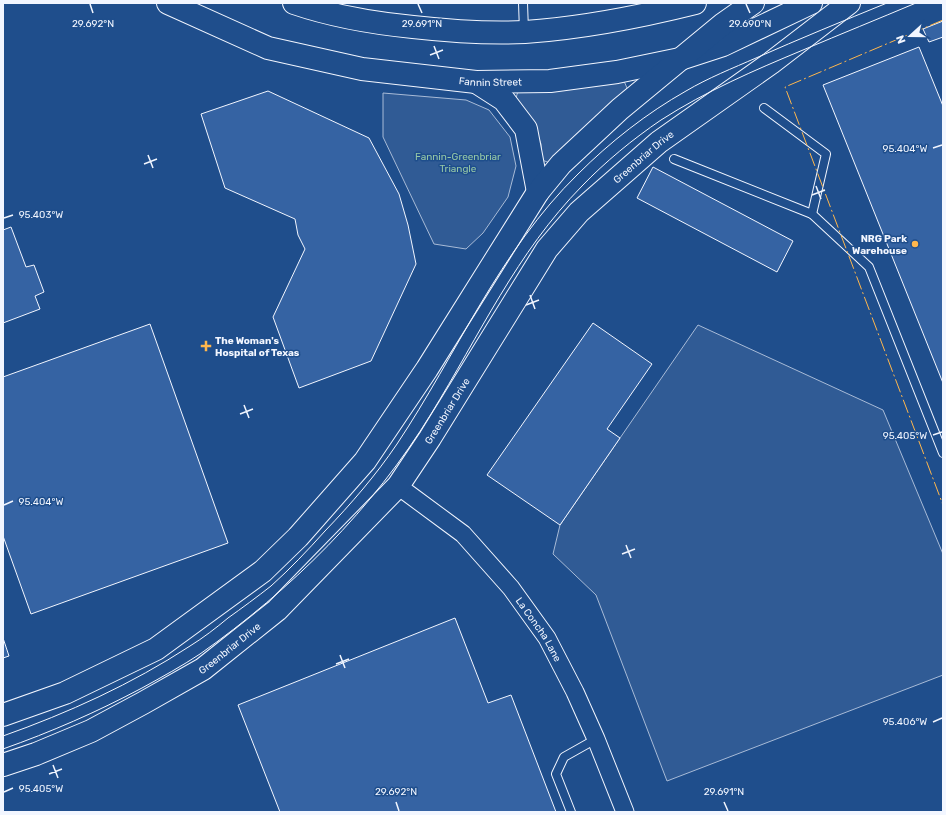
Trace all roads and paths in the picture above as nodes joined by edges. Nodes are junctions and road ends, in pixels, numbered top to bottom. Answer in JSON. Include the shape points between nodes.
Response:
{"nodes":[{"id":1,"x":168,"y":3,"type":"edge"},
{"id":2,"x":294,"y":3,"type":"edge"},
{"id":3,"x":523,"y":3,"type":"edge"},
{"id":4,"x":695,"y":3,"type":"edge"},
{"id":5,"x":753,"y":3,"type":"edge"},
{"id":6,"x":811,"y":3,"type":"edge"},
{"id":7,"x":849,"y":3,"type":"edge"},
{"id":8,"x":524,"y":32,"type":"junction"},
{"id":9,"x":680,"y":59,"type":"junction"},
{"id":10,"x":476,"y":82,"type":"junction"},
{"id":11,"x":764,"y":108,"type":"dead end"},
{"id":12,"x":674,"y":160,"type":"dead end"},
{"id":13,"x":538,"y":192,"type":"junction"},
{"id":14,"x":812,"y":214,"type":"junction"},
{"id":15,"x":943,"y":453,"type":"edge"},
{"id":16,"x":398,"y":486,"type":"junction"},
{"id":17,"x":3,"y":715,"type":"edge"},
{"id":18,"x":596,"y":739,"type":"junction"},
{"id":19,"x":3,"y":765,"type":"edge"},
{"id":20,"x":571,"y":812,"type":"edge"},
{"id":21,"x":625,"y":812,"type":"edge"}],
"edges":[{"from":1,"to":10,"type":"main road","name":"Fannin Street","via":[[268,48],[362,70]]},
{"from":2,"to":8,"type":"main road","via":[[372,22],[453,31]]},
{"from":3,"to":8,"type":"lane"},
{"from":4,"to":8,"type":"main road","via":[[598,24]]},
{"from":5,"to":9,"type":"main road"},
{"from":6,"to":9,"type":"main road","name":"Fannin Street","via":[[723,45]]},
{"from":7,"to":16,"type":"main road","name":"Greenbriar Drive","via":[[771,63],[660,142],[579,212],[547,249]]},
{"from":9,"to":10,"type":"main road","name":"Fannin Street","via":[[617,72],[550,81]]},
{"from":9,"to":13,"type":"main road","via":[[620,109],[561,164]]},
{"from":10,"to":13,"type":"main road","via":[[504,100],[526,129]]},
{"from":11,"to":14,"type":"lane","via":[[826,154]]},
{"from":12,"to":14,"type":"lane"},
{"from":13,"to":17,"type":"main road","via":[[427,369],[365,461],[298,537],[263,571],[156,648],[65,693]]},
{"from":14,"to":15,"type":"lane","via":[[869,267]]},
{"from":16,"to":18,"type":"street","name":"La Concha Lane","via":[[463,534],[511,588],[547,638]]},
{"from":16,"to":19,"type":"main road","name":"Greenbriar Drive","via":[[277,610],[203,669],[91,731]]},
{"from":18,"to":20,"type":"lane","via":[[564,757],[556,774]]},
{"from":18,"to":21,"type":"street","name":"La Concha Lane"}]}
